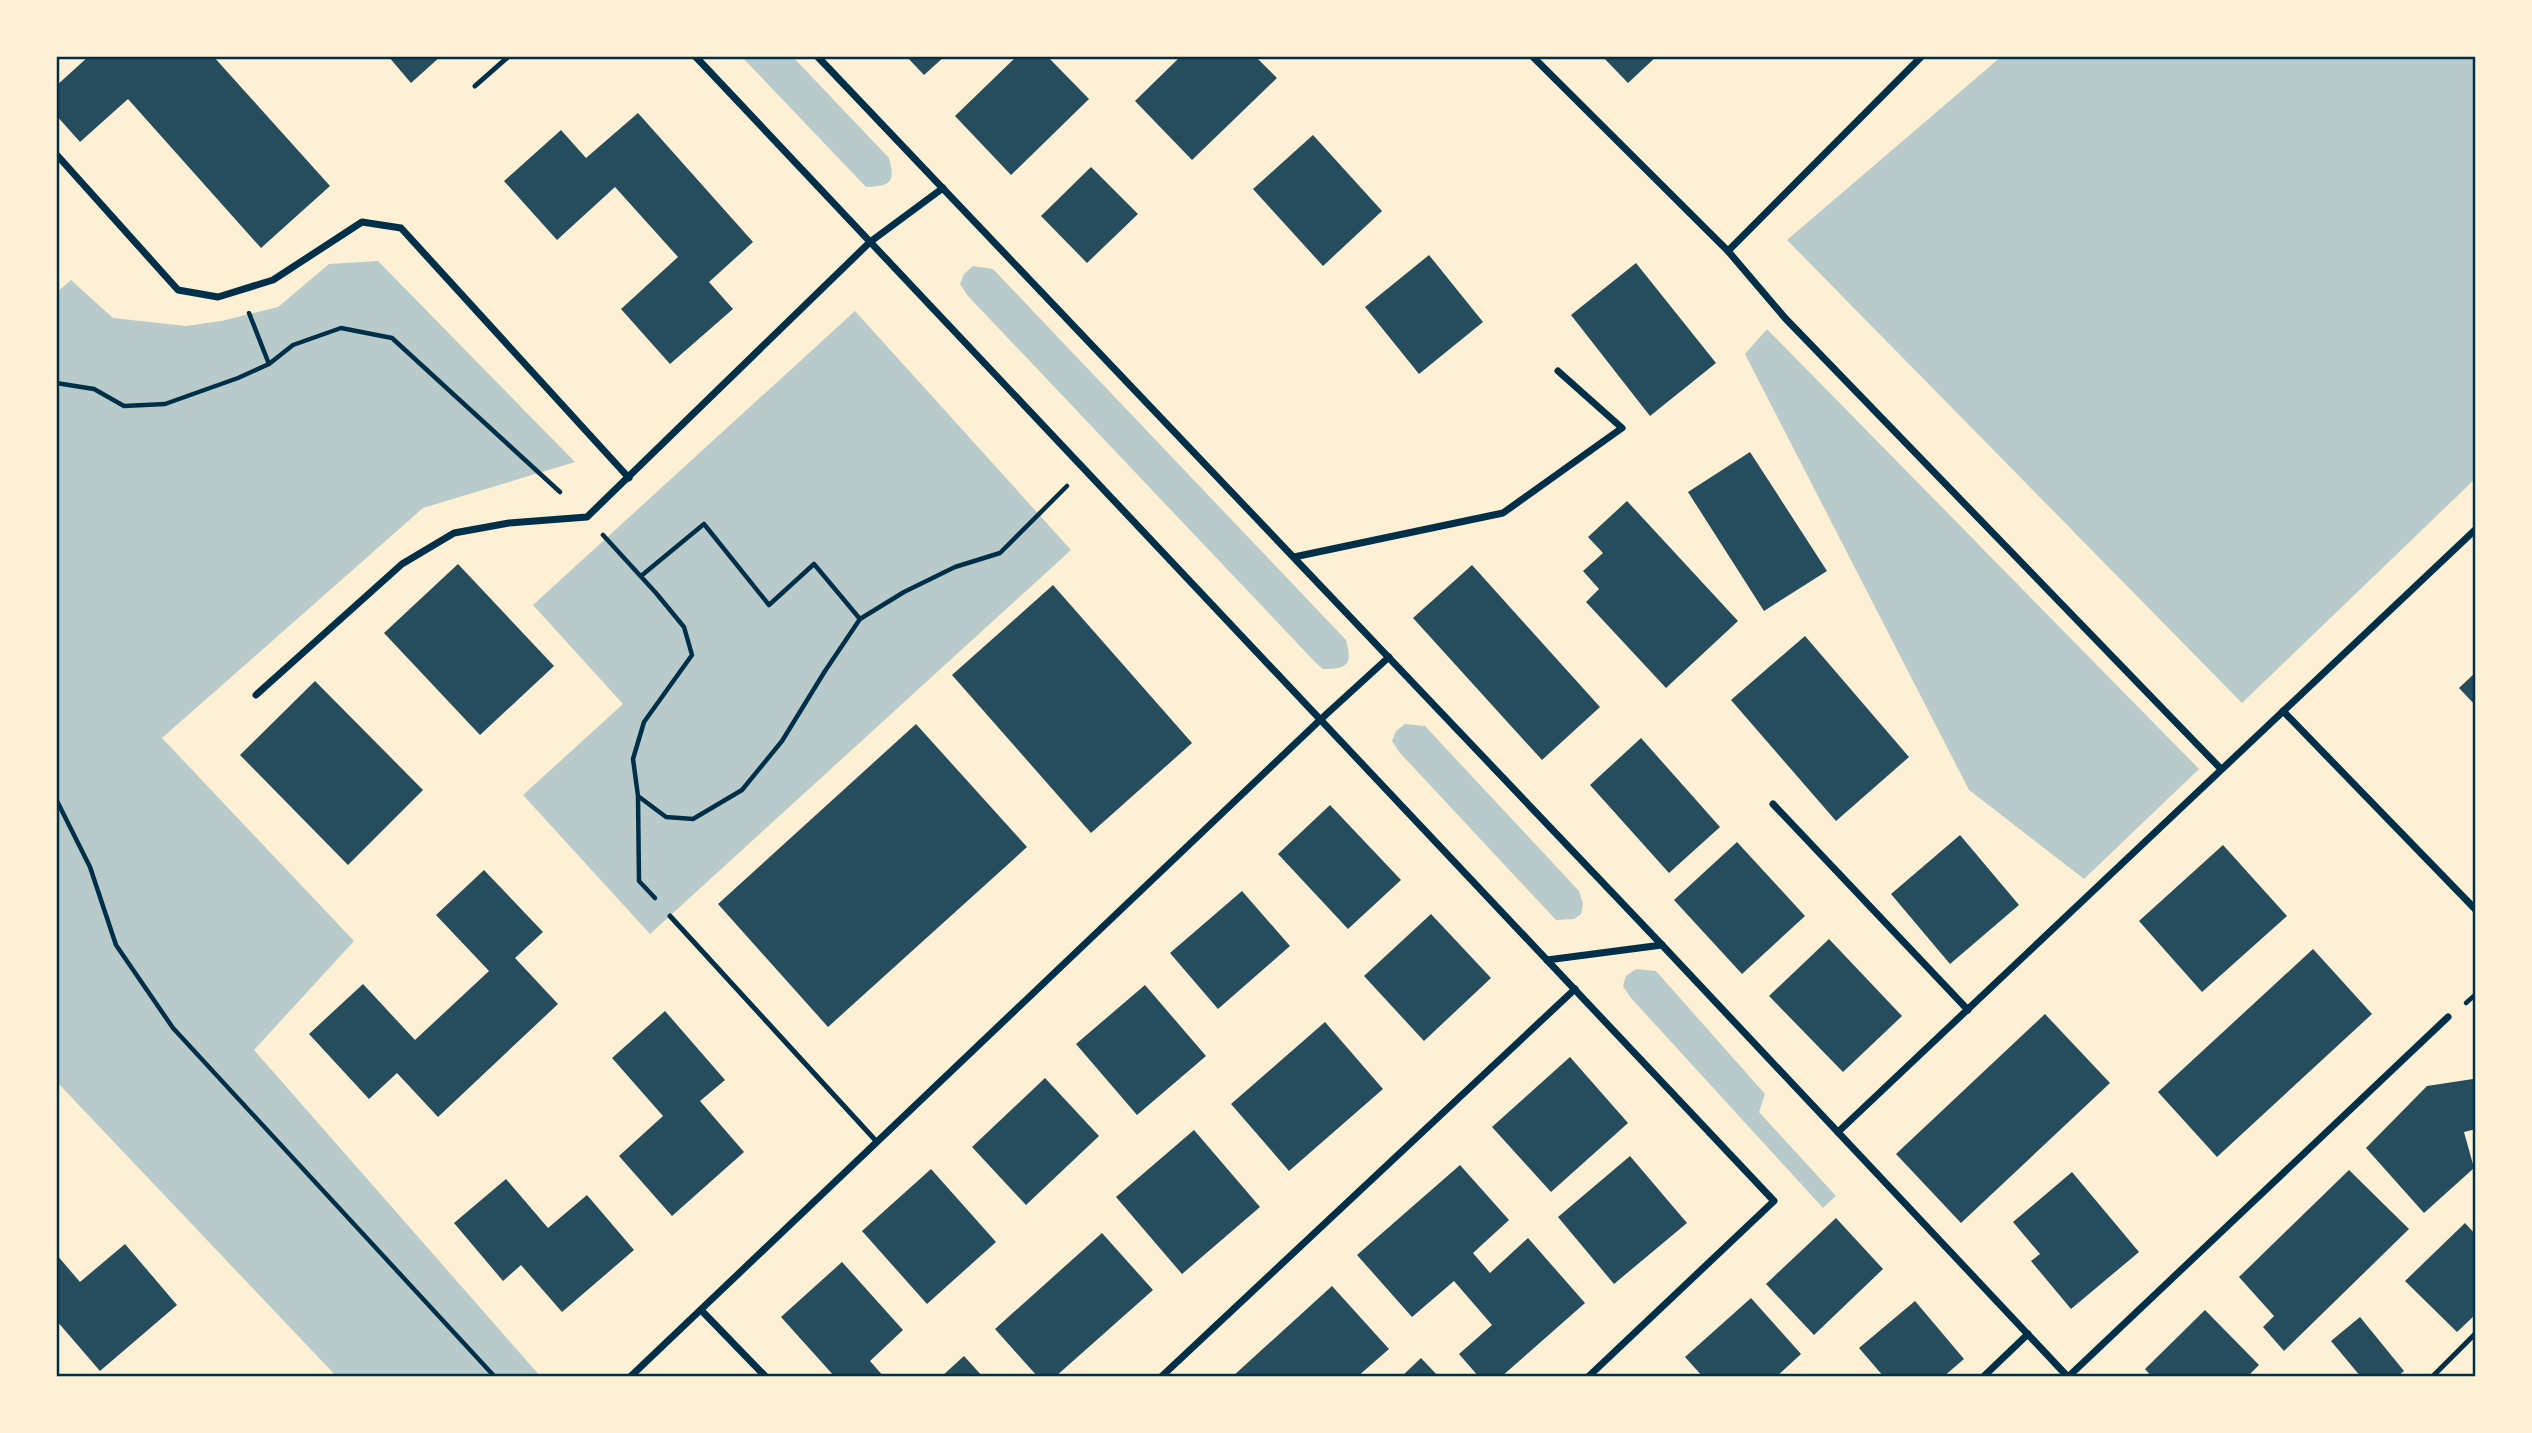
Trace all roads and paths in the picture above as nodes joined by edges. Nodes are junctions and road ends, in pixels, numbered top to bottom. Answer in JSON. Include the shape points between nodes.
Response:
{"nodes":[{"id":1,"x":509,"y":56,"type":"edge"},
{"id":2,"x":695,"y":56,"type":"edge"},
{"id":3,"x":817,"y":56,"type":"edge"},
{"id":4,"x":1532,"y":56,"type":"edge"},
{"id":5,"x":1922,"y":56,"type":"edge"},
{"id":6,"x":475,"y":86,"type":"dead end"},
{"id":7,"x":56,"y":155,"type":"edge"},
{"id":8,"x":943,"y":188,"type":"junction"},
{"id":9,"x":870,"y":242,"type":"junction"},
{"id":10,"x":1728,"y":251,"type":"junction"},
{"id":11,"x":241,"y":290,"type":"junction"},
{"id":12,"x":269,"y":365,"type":"junction"},
{"id":13,"x":1558,"y":371,"type":"dead end"},
{"id":14,"x":56,"y":383,"type":"edge"},
{"id":15,"x":1084,"y":469,"type":"junction"},
{"id":16,"x":629,"y":478,"type":"junction"},
{"id":17,"x":587,"y":517,"type":"junction"},
{"id":18,"x":2476,"y":529,"type":"edge"},
{"id":19,"x":1294,"y":557,"type":"junction"},
{"id":20,"x":641,"y":576,"type":"junction"},
{"id":21,"x":860,"y":620,"type":"junction"},
{"id":22,"x":1389,"y":657,"type":"junction"},
{"id":23,"x":257,"y":695,"type":"dead end"},
{"id":24,"x":2283,"y":711,"type":"junction"},
{"id":25,"x":1320,"y":720,"type":"junction"},
{"id":26,"x":2221,"y":769,"type":"junction"},
{"id":27,"x":638,"y":796,"type":"junction"},
{"id":28,"x":56,"y":799,"type":"edge"},
{"id":29,"x":1773,"y":804,"type":"dead end"},
{"id":30,"x":2476,"y":910,"type":"edge"},
{"id":31,"x":670,"y":916,"type":"joint"},
{"id":32,"x":1662,"y":945,"type":"junction"},
{"id":33,"x":1547,"y":960,"type":"junction"},
{"id":34,"x":1574,"y":989,"type":"junction"},
{"id":35,"x":1968,"y":1010,"type":"junction"},
{"id":36,"x":2448,"y":1017,"type":"dead end"},
{"id":37,"x":1838,"y":1132,"type":"junction"},
{"id":38,"x":877,"y":1142,"type":"junction"},
{"id":39,"x":701,"y":1310,"type":"junction"},
{"id":40,"x":2028,"y":1334,"type":"junction"},
{"id":41,"x":2476,"y":1334,"type":"edge"},
{"id":42,"x":495,"y":1377,"type":"edge"},
{"id":43,"x":630,"y":1377,"type":"edge"},
{"id":44,"x":766,"y":1377,"type":"edge"},
{"id":45,"x":1161,"y":1377,"type":"edge"},
{"id":46,"x":1588,"y":1377,"type":"edge"},
{"id":47,"x":1983,"y":1377,"type":"edge"},
{"id":48,"x":2068,"y":1377,"type":"edge"},
{"id":49,"x":2432,"y":1377,"type":"edge"}],
"edges":[{"from":1,"to":6,"type":"lane"},
{"from":2,"to":9,"type":"street"},
{"from":3,"to":8,"type":"street"},
{"from":4,"to":10,"type":"street"},
{"from":5,"to":10,"type":"street"},
{"from":7,"to":11,"type":"street","via":[[178,290],[218,297]]},
{"from":8,"to":9,"type":"street"},
{"from":8,"to":19,"type":"street"},
{"from":9,"to":15,"type":"street"},
{"from":9,"to":16,"type":"street"},
{"from":10,"to":26,"type":"street","via":[[1785,318]]},
{"from":11,"to":12,"type":"path"},
{"from":11,"to":16,"type":"street","via":[[273,280],[362,222],[401,228]]},
{"from":12,"to":14,"type":"path","via":[[165,404],[124,406],[94,389]]},
{"from":12,"to":17,"type":"path","via":[[293,345],[341,328],[392,338]]},
{"from":13,"to":19,"type":"street","via":[[1622,428],[1503,513]]},
{"from":15,"to":21,"type":"path","via":[[1000,553],[955,567]]},
{"from":15,"to":25,"type":"street"},
{"from":16,"to":17,"type":"street"},
{"from":17,"to":20,"type":"path"},
{"from":17,"to":23,"type":"street","via":[[454,533],[402,564]]},
{"from":18,"to":24,"type":"street"},
{"from":19,"to":22,"type":"street"},
{"from":20,"to":21,"type":"path","via":[[704,524],[769,605],[814,564]]},
{"from":20,"to":27,"type":"path","via":[[684,627],[692,655],[644,722],[633,759]]},
{"from":21,"to":27,"type":"path","via":[[782,741],[741,790],[694,819],[666,817]]},
{"from":22,"to":25,"type":"street"},
{"from":22,"to":32,"type":"street"},
{"from":24,"to":26,"type":"street"},
{"from":24,"to":30,"type":"street"},
{"from":25,"to":33,"type":"street"},
{"from":25,"to":38,"type":"street"},
{"from":26,"to":35,"type":"street"},
{"from":27,"to":31,"type":"path","via":[[639,881]]},
{"from":28,"to":42,"type":"path","via":[[90,867],[116,945],[173,1028]]},
{"from":29,"to":35,"type":"street"},
{"from":31,"to":38,"type":"lane"},
{"from":32,"to":33,"type":"street"},
{"from":32,"to":37,"type":"street"},
{"from":33,"to":34,"type":"street"},
{"from":34,"to":45,"type":"street"},
{"from":34,"to":46,"type":"street","via":[[1774,1201]]},
{"from":35,"to":37,"type":"street"},
{"from":36,"to":48,"type":"street"},
{"from":37,"to":40,"type":"street"},
{"from":38,"to":39,"type":"street"},
{"from":39,"to":43,"type":"street"},
{"from":39,"to":44,"type":"street"},
{"from":40,"to":47,"type":"street"},
{"from":40,"to":48,"type":"street"},
{"from":41,"to":49,"type":"lane"}]}
